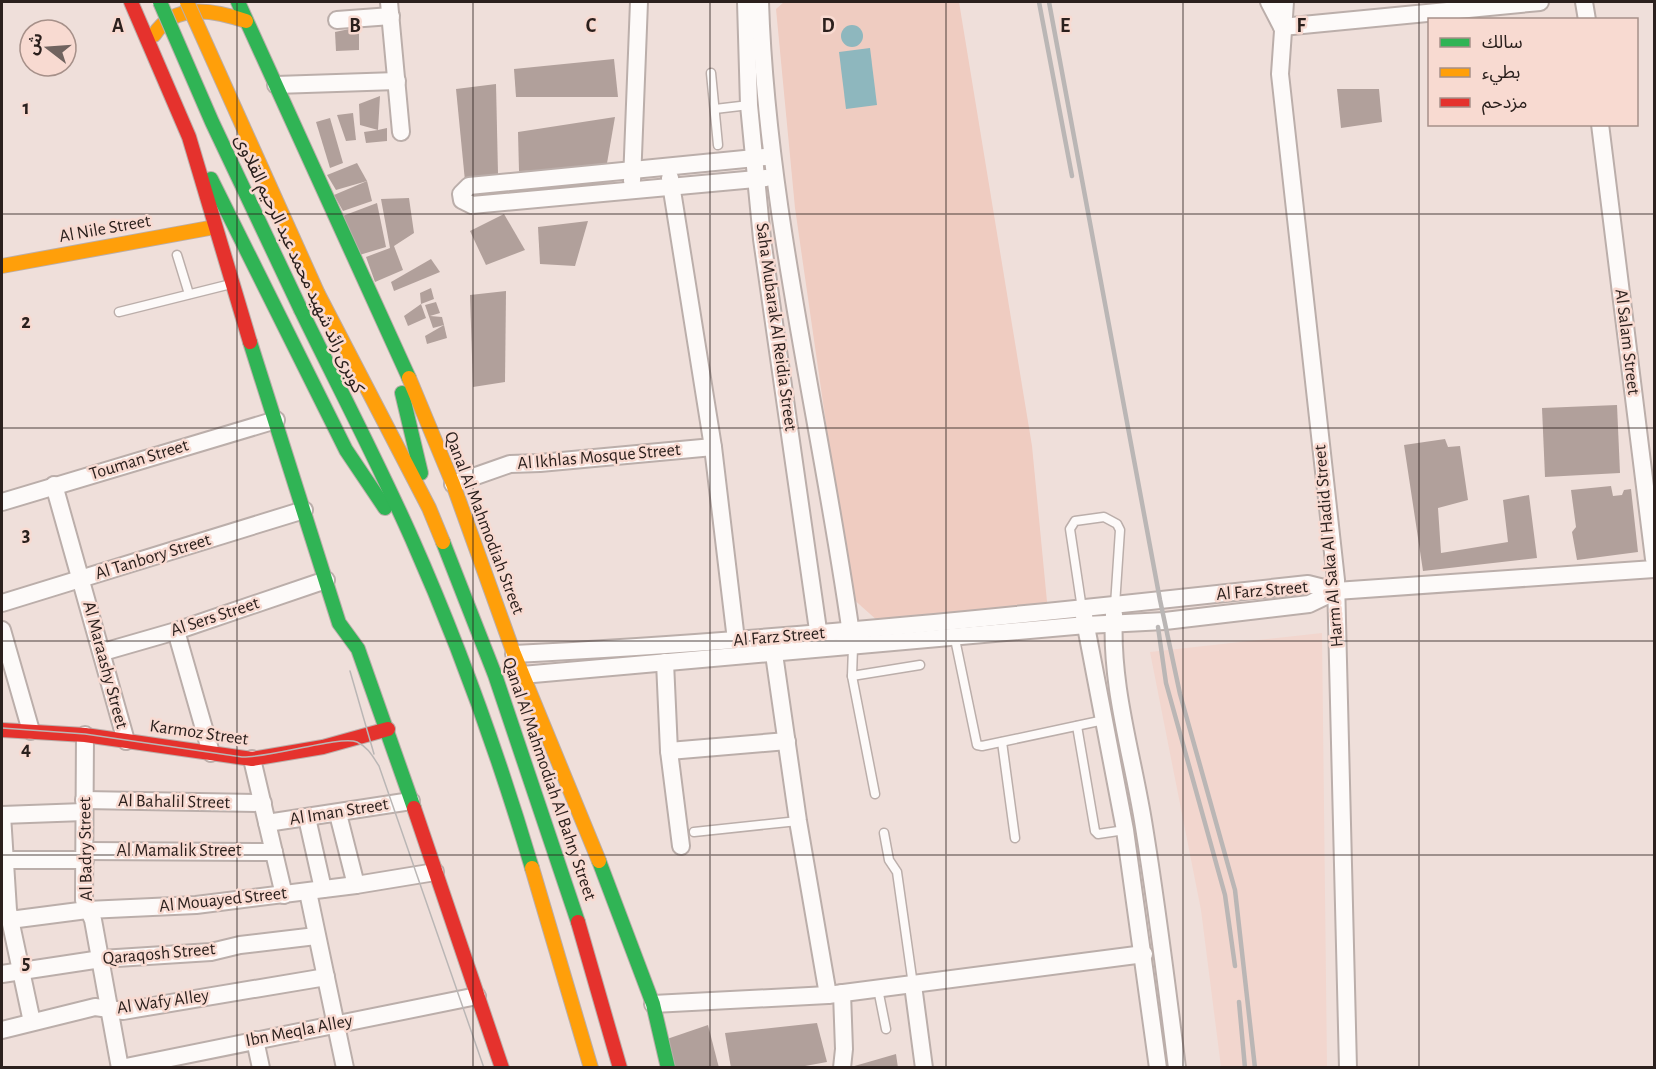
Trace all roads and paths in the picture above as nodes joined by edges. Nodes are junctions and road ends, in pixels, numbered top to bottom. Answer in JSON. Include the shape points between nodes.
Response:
{"nodes":[{"id":1,"x":131,"y":2,"type":"edge"},
{"id":2,"x":160,"y":2,"type":"edge"},
{"id":3,"x":187,"y":2,"type":"edge"},
{"id":4,"x":238,"y":2,"type":"edge"},
{"id":5,"x":639,"y":2,"type":"edge"},
{"id":6,"x":747,"y":2,"type":"edge"},
{"id":7,"x":760,"y":2,"type":"edge"},
{"id":8,"x":1269,"y":2,"type":"edge"},
{"id":9,"x":1285,"y":2,"type":"edge"},
{"id":10,"x":1540,"y":2,"type":"edge"},
{"id":11,"x":1584,"y":2,"type":"edge"},
{"id":12,"x":390,"y":9,"type":"edge"},
{"id":13,"x":1587,"y":18,"type":"edge"},
{"id":14,"x":337,"y":20,"type":"dead end"},
{"id":15,"x":246,"y":21,"type":"junction"},
{"id":16,"x":1282,"y":27,"type":"junction"},
{"id":17,"x":151,"y":48,"type":"junction"},
{"id":18,"x":711,"y":74,"type":"dead end"},
{"id":19,"x":397,"y":81,"type":"junction"},
{"id":20,"x":276,"y":85,"type":"junction"},
{"id":21,"x":749,"y":105,"type":"junction"},
{"id":22,"x":715,"y":109,"type":"junction"},
{"id":23,"x":1600,"y":126,"type":"edge"},
{"id":24,"x":401,"y":132,"type":"dead end"},
{"id":25,"x":189,"y":137,"type":"junction"},
{"id":26,"x":718,"y":145,"type":"dead end"},
{"id":27,"x":775,"y":156,"type":"junction"},
{"id":28,"x":754,"y":158,"type":"junction"},
{"id":29,"x":669,"y":166,"type":"junction"},
{"id":30,"x":632,"y":170,"type":"junction"},
{"id":31,"x":777,"y":177,"type":"junction"},
{"id":32,"x":756,"y":179,"type":"junction"},
{"id":33,"x":671,"y":187,"type":"junction"},
{"id":34,"x":631,"y":191,"type":"junction"},
{"id":35,"x":215,"y":227,"type":"junction"},
{"id":36,"x":177,"y":255,"type":"dead end"},
{"id":37,"x":2,"y":266,"type":"edge"},
{"id":38,"x":232,"y":284,"type":"junction"},
{"id":39,"x":189,"y":294,"type":"junction"},
{"id":40,"x":119,"y":312,"type":"dead end"},
{"id":41,"x":387,"y":326,"type":"junction"},
{"id":42,"x":276,"y":420,"type":"junction"},
{"id":43,"x":713,"y":447,"type":"junction"},
{"id":44,"x":453,"y":484,"type":"junction"},
{"id":45,"x":54,"y":486,"type":"junction"},
{"id":46,"x":2,"y":502,"type":"edge"},
{"id":47,"x":429,"y":507,"type":"junction"},
{"id":48,"x":304,"y":510,"type":"junction"},
{"id":49,"x":412,"y":539,"type":"junction"},
{"id":50,"x":1654,"y":559,"type":"edge"},
{"id":51,"x":1654,"y":569,"type":"edge"},
{"id":52,"x":81,"y":578,"type":"junction"},
{"id":53,"x":326,"y":580,"type":"junction"},
{"id":54,"x":1336,"y":591,"type":"junction"},
{"id":55,"x":2,"y":603,"type":"edge"},
{"id":56,"x":1115,"y":604,"type":"junction"},
{"id":57,"x":1084,"y":617,"type":"junction"},
{"id":58,"x":1113,"y":626,"type":"junction"},
{"id":59,"x":2,"y":630,"type":"edge"},
{"id":60,"x":177,"y":630,"type":"junction"},
{"id":61,"x":852,"y":639,"type":"junction"},
{"id":62,"x":955,"y":639,"type":"junction"},
{"id":63,"x":736,"y":640,"type":"junction"},
{"id":64,"x":820,"y":642,"type":"junction"},
{"id":65,"x":103,"y":652,"type":"junction"},
{"id":66,"x":514,"y":654,"type":"junction"},
{"id":67,"x":774,"y":654,"type":"junction"},
{"id":68,"x":655,"y":658,"type":"junction"},
{"id":69,"x":920,"y":666,"type":"dead end"},
{"id":70,"x":1114,"y":667,"type":"junction"},
{"id":71,"x":1096,"y":670,"type":"junction"},
{"id":72,"x":522,"y":675,"type":"junction"},
{"id":73,"x":852,"y":676,"type":"junction"},
{"id":74,"x":1118,"y":697,"type":"junction"},
{"id":75,"x":1101,"y":701,"type":"junction"},
{"id":76,"x":1104,"y":720,"type":"junction"},
{"id":77,"x":1077,"y":726,"type":"junction"},
{"id":78,"x":388,"y":729,"type":"junction"},
{"id":79,"x":2,"y":730,"type":"edge"},
{"id":80,"x":31,"y":731,"type":"junction"},
{"id":81,"x":85,"y":735,"type":"junction"},
{"id":82,"x":126,"y":741,"type":"junction"},
{"id":83,"x":787,"y":741,"type":"junction"},
{"id":84,"x":1002,"y":742,"type":"junction"},
{"id":85,"x":669,"y":751,"type":"junction"},
{"id":86,"x":211,"y":753,"type":"junction"},
{"id":87,"x":252,"y":759,"type":"junction"},
{"id":88,"x":875,"y":794,"type":"dead end"},
{"id":89,"x":411,"y":801,"type":"junction"},
{"id":90,"x":262,"y":803,"type":"junction"},
{"id":91,"x":84,"y":806,"type":"junction"},
{"id":92,"x":338,"y":813,"type":"junction"},
{"id":93,"x":2,"y":815,"type":"edge"},
{"id":94,"x":307,"y":818,"type":"junction"},
{"id":95,"x":798,"y":821,"type":"junction"},
{"id":96,"x":267,"y":823,"type":"junction"},
{"id":97,"x":1125,"y":830,"type":"junction"},
{"id":98,"x":694,"y":832,"type":"dead end"},
{"id":99,"x":884,"y":833,"type":"dead end"},
{"id":100,"x":1015,"y":838,"type":"dead end"},
{"id":101,"x":681,"y":846,"type":"dead end"},
{"id":102,"x":274,"y":852,"type":"junction"},
{"id":103,"x":85,"y":855,"type":"junction"},
{"id":104,"x":2,"y":856,"type":"edge"},
{"id":105,"x":435,"y":872,"type":"junction"},
{"id":106,"x":356,"y":885,"type":"junction"},
{"id":107,"x":316,"y":891,"type":"junction"},
{"id":108,"x":284,"y":895,"type":"junction"},
{"id":109,"x":87,"y":910,"type":"junction"},
{"id":110,"x":6,"y":913,"type":"edge"},
{"id":111,"x":316,"y":936,"type":"junction"},
{"id":112,"x":1144,"y":954,"type":"junction"},
{"id":113,"x":101,"y":959,"type":"junction"},
{"id":114,"x":20,"y":970,"type":"junction"},
{"id":115,"x":2,"y":974,"type":"edge"},
{"id":116,"x":326,"y":977,"type":"junction"},
{"id":117,"x":913,"y":985,"type":"junction"},
{"id":118,"x":878,"y":989,"type":"junction"},
{"id":119,"x":835,"y":994,"type":"junction"},
{"id":120,"x":477,"y":996,"type":"junction"},
{"id":121,"x":652,"y":1004,"type":"junction"},
{"id":122,"x":110,"y":1010,"type":"junction"},
{"id":123,"x":32,"y":1022,"type":"junction"},
{"id":124,"x":336,"y":1024,"type":"junction"},
{"id":125,"x":886,"y":1029,"type":"dead end"},
{"id":126,"x":2,"y":1030,"type":"edge"},
{"id":127,"x":255,"y":1040,"type":"junction"},
{"id":128,"x":341,"y":1067,"type":"edge"},
{"id":129,"x":120,"y":1068,"type":"edge"},
{"id":130,"x":261,"y":1068,"type":"edge"},
{"id":131,"x":502,"y":1068,"type":"edge"},
{"id":132,"x":591,"y":1068,"type":"edge"},
{"id":133,"x":620,"y":1068,"type":"edge"},
{"id":134,"x":668,"y":1068,"type":"edge"},
{"id":135,"x":842,"y":1068,"type":"edge"},
{"id":136,"x":924,"y":1068,"type":"edge"},
{"id":137,"x":1158,"y":1068,"type":"edge"},
{"id":138,"x":1177,"y":1068,"type":"edge"},
{"id":139,"x":1348,"y":1068,"type":"edge"}],
"edges":[{"from":1,"to":17,"type":"main road"},
{"from":2,"to":49,"type":"main road","name":"كوبرى رائد شهيد محمد عبد الرحيم القلاوى","bridge":true,"via":[[212,122]]},
{"from":3,"to":47,"type":"main road","name":"كوبرى رائد شهيد محمد عبد الرحيم القلاوى","bridge":true,"via":[[318,294]]},
{"from":4,"to":15,"type":"main road","name":"Qanal Al Mahmodiah Street"},
{"from":5,"to":30,"type":"street"},
{"from":6,"to":21,"type":"street","name":"Saha Mubarak Al Reidia Street"},
{"from":7,"to":27,"type":"street","name":"Saha Mubarak Al Reidia Street"},
{"from":8,"to":16,"type":"street","name":"Harm Al Saka Al Hadid Street"},
{"from":9,"to":16,"type":"street","name":"Harm Al Saka Al Hadid Street"},
{"from":10,"to":16,"type":"street"},
{"from":11,"to":13,"type":"street"},
{"from":12,"to":14,"type":"street"},
{"from":12,"to":19,"type":"street"},
{"from":15,"to":17,"type":"main road","via":[[212,11],[180,14],[163,22]]},
{"from":15,"to":20,"type":"main road","name":"Qanal Al Mahmodiah Street"},
{"from":16,"to":54,"type":"street","name":"Harm Al Saka Al Hadid Street","via":[[1280,74]]},
{"from":17,"to":25,"type":"main road"},
{"from":18,"to":22,"type":"lane"},
{"from":19,"to":20,"type":"street"},
{"from":19,"to":24,"type":"street"},
{"from":20,"to":41,"type":"main road","name":"Qanal Al Mahmodiah Street"},
{"from":21,"to":22,"type":"lane"},
{"from":21,"to":28,"type":"street","name":"Saha Mubarak Al Reidia Street"},
{"from":22,"to":26,"type":"lane"},
{"from":23,"to":50,"type":"street","name":"Al Salam Street"},
{"from":25,"to":35,"type":"main road"},
{"from":25,"to":49,"type":"main road","via":[[346,450],[375,496]]},
{"from":27,"to":28,"type":"street"},
{"from":27,"to":31,"type":"street","name":"Saha Mubarak Al Reidia Street"},
{"from":28,"to":29,"type":"street"},
{"from":28,"to":32,"type":"street","name":"Saha Mubarak Al Reidia Street"},
{"from":29,"to":30,"type":"street"},
{"from":29,"to":33,"type":"street"},
{"from":30,"to":34,"type":"street"},
{"from":30,"to":34,"type":"street","via":[[469,186],[461,194],[462,200],[472,206]]},
{"from":31,"to":32,"type":"street"},
{"from":31,"to":61,"type":"street","name":"Saha Mubarak Al Reidia Street"},
{"from":32,"to":33,"type":"street"},
{"from":32,"to":64,"type":"street","name":"Saha Mubarak Al Reidia Street"},
{"from":33,"to":34,"type":"street"},
{"from":33,"to":43,"type":"street"},
{"from":35,"to":37,"type":"main road","name":"Al Nile Street"},
{"from":35,"to":38,"type":"main road"},
{"from":36,"to":39,"type":"lane"},
{"from":38,"to":39,"type":"lane"},
{"from":38,"to":42,"type":"main road"},
{"from":39,"to":40,"type":"lane"},
{"from":41,"to":44,"type":"main road","name":"Qanal Al Mahmodiah Street"},
{"from":41,"to":47,"type":"main road"},
{"from":42,"to":45,"type":"street","name":"Touman Street"},
{"from":42,"to":48,"type":"main road"},
{"from":43,"to":44,"type":"street","name":"Al Ikhlas Mosque Street","via":[[524,462]]},
{"from":43,"to":63,"type":"street"},
{"from":44,"to":66,"type":"main road","name":"Qanal Al Mahmodiah Street"},
{"from":45,"to":46,"type":"street","name":"Touman Street"},
{"from":45,"to":52,"type":"street","name":"Al Maraashy Street"},
{"from":47,"to":133,"type":"main road","name":"Qanal Al Mahmodiah Al Bahry Street","via":[[535,785],[572,897]]},
{"from":48,"to":52,"type":"street","name":"Al Tanbory Street"},
{"from":48,"to":53,"type":"main road"},
{"from":49,"to":132,"type":"main road","via":[[518,820]]},
{"from":51,"to":54,"type":"street"},
{"from":52,"to":55,"type":"street","name":"Al Tanbory Street"},
{"from":52,"to":65,"type":"street","name":"Al Maraashy Street"},
{"from":53,"to":60,"type":"street","name":"Al Sers Street"},
{"from":53,"to":78,"type":"main road","via":[[339,623],[358,649]]},
{"from":54,"to":56,"type":"street","name":"Al Farz Street","via":[[1308,584]]},
{"from":54,"to":58,"type":"street","name":"Al Farz Street","via":[[1309,604]]},
{"from":54,"to":139,"type":"street","name":"Harm Al Saka Al Hadid Street"},
{"from":56,"to":57,"type":"street","name":"Al Farz Street"},
{"from":56,"to":57,"type":"lane","via":[[1117,524],[1104,517],[1075,521],[1070,536]]},
{"from":56,"to":58,"type":"street"},
{"from":57,"to":58,"type":"street","name":"Al Farz Street"},
{"from":57,"to":61,"type":"street","name":"Al Farz Street"},
{"from":57,"to":62,"type":"street","name":"Al Farz Street"},
{"from":57,"to":71,"type":"street"},
{"from":58,"to":70,"type":"street"},
{"from":59,"to":80,"type":"street"},
{"from":60,"to":65,"type":"street","name":"Al Sers Street"},
{"from":60,"to":86,"type":"street"},
{"from":61,"to":62,"type":"street","name":"Al Farz Street"},
{"from":61,"to":64,"type":"street","name":"Al Farz Street"},
{"from":61,"to":73,"type":"lane"},
{"from":62,"to":84,"type":"lane","via":[[976,743],[982,746]]},
{"from":63,"to":64,"type":"street","name":"Al Farz Street"},
{"from":63,"to":68,"type":"street","name":"Al Farz Street"},
{"from":64,"to":67,"type":"street","name":"Al Farz Street"},
{"from":65,"to":82,"type":"street","name":"Al Maraashy Street"},
{"from":66,"to":68,"type":"street","name":"Al Farz Street"},
{"from":66,"to":72,"type":"main road","name":"Qanal Al Mahmodiah Street"},
{"from":67,"to":68,"type":"street","name":"Al Farz Street"},
{"from":67,"to":83,"type":"street"},
{"from":68,"to":72,"type":"street","name":"Al Farz Street"},
{"from":68,"to":85,"type":"street"},
{"from":69,"to":73,"type":"lane"},
{"from":70,"to":71,"type":"street"},
{"from":70,"to":74,"type":"street"},
{"from":71,"to":75,"type":"street"},
{"from":72,"to":121,"type":"main road","name":"Qanal Al Mahmodiah Street","via":[[598,852]]},
{"from":73,"to":88,"type":"lane"},
{"from":74,"to":75,"type":"street"},
{"from":74,"to":138,"type":"street","via":[[1144,826]]},
{"from":75,"to":76,"type":"street"},
{"from":76,"to":77,"type":"lane"},
{"from":76,"to":97,"type":"street"},
{"from":77,"to":84,"type":"lane"},
{"from":77,"to":97,"type":"lane","via":[[1095,831],[1098,834]]},
{"from":78,"to":87,"type":"main road","name":"Karmoz Street","via":[[323,747]]},
{"from":78,"to":89,"type":"main road"},
{"from":79,"to":80,"type":"main road","name":"Karmoz Street"},
{"from":80,"to":81,"type":"main road","name":"Karmoz Street"},
{"from":81,"to":82,"type":"main road","name":"Karmoz Street"},
{"from":81,"to":91,"type":"street","name":"Al Badry Street"},
{"from":82,"to":86,"type":"main road","name":"Karmoz Street"},
{"from":83,"to":85,"type":"street"},
{"from":83,"to":95,"type":"street"},
{"from":84,"to":100,"type":"lane"},
{"from":85,"to":101,"type":"street"},
{"from":86,"to":87,"type":"main road","name":"Karmoz Street"},
{"from":87,"to":90,"type":"street"},
{"from":89,"to":92,"type":"street","name":"Al Iman Street"},
{"from":89,"to":105,"type":"main road"},
{"from":90,"to":91,"type":"street","name":"Al Bahalil Street"},
{"from":90,"to":96,"type":"street"},
{"from":91,"to":93,"type":"street","name":"Al Bahalil Street"},
{"from":91,"to":103,"type":"street","name":"Al Badry Street"},
{"from":92,"to":94,"type":"street","name":"Al Iman Street"},
{"from":92,"to":106,"type":"street"},
{"from":93,"to":104,"type":"street"},
{"from":94,"to":96,"type":"street","name":"Al Iman Street"},
{"from":94,"to":107,"type":"street"},
{"from":95,"to":98,"type":"lane"},
{"from":95,"to":119,"type":"street"},
{"from":96,"to":102,"type":"street"},
{"from":97,"to":112,"type":"street"},
{"from":99,"to":117,"type":"lane","via":[[889,860],[897,872]]},
{"from":102,"to":103,"type":"street","name":"Al Mamalik Street"},
{"from":102,"to":108,"type":"street"},
{"from":103,"to":104,"type":"street","name":"Al Mamalik Street"},
{"from":103,"to":109,"type":"street","name":"Al Badry Street"},
{"from":104,"to":110,"type":"street"},
{"from":105,"to":106,"type":"street","name":"Al Mouayed Street"},
{"from":105,"to":120,"type":"main road"},
{"from":106,"to":107,"type":"street","name":"Al Mouayed Street"},
{"from":107,"to":108,"type":"street","name":"Al Mouayed Street"},
{"from":107,"to":111,"type":"street"},
{"from":108,"to":109,"type":"street","name":"Al Mouayed Street","via":[[196,905]]},
{"from":109,"to":110,"type":"street","name":"Al Mouayed Street"},
{"from":109,"to":113,"type":"street","name":"Al Badry Street","via":[[93,920]]},
{"from":110,"to":114,"type":"street"},
{"from":111,"to":113,"type":"street","name":"Qaraqosh Street","via":[[211,952]]},
{"from":111,"to":116,"type":"street"},
{"from":112,"to":117,"type":"street"},
{"from":112,"to":137,"type":"street"},
{"from":113,"to":114,"type":"street","name":"Qaraqosh Street"},
{"from":113,"to":122,"type":"street","name":"Al Badry Street"},
{"from":114,"to":115,"type":"street","name":"Qaraqosh Street"},
{"from":114,"to":123,"type":"street"},
{"from":116,"to":122,"type":"street","name":"Al Wafy Alley"},
{"from":116,"to":124,"type":"street"},
{"from":117,"to":118,"type":"street"},
{"from":117,"to":136,"type":"street"},
{"from":118,"to":119,"type":"street"},
{"from":118,"to":125,"type":"lane"},
{"from":119,"to":121,"type":"street"},
{"from":119,"to":135,"type":"street","via":[[844,1049]]},
{"from":120,"to":124,"type":"street","name":"Ibn Meqla Alley"},
{"from":120,"to":131,"type":"main road"},
{"from":121,"to":134,"type":"main road","name":"Qanal Al Mahmodiah Street"},
{"from":122,"to":123,"type":"street","name":"Al Wafy Alley","via":[[95,1007]]},
{"from":122,"to":129,"type":"street","name":"Al Badry Street"},
{"from":123,"to":126,"type":"street","name":"Al Wafy Alley"},
{"from":124,"to":127,"type":"street","name":"Ibn Meqla Alley"},
{"from":124,"to":128,"type":"street"},
{"from":127,"to":129,"type":"street","name":"Ibn Meqla Alley"},
{"from":127,"to":130,"type":"street"}]}
